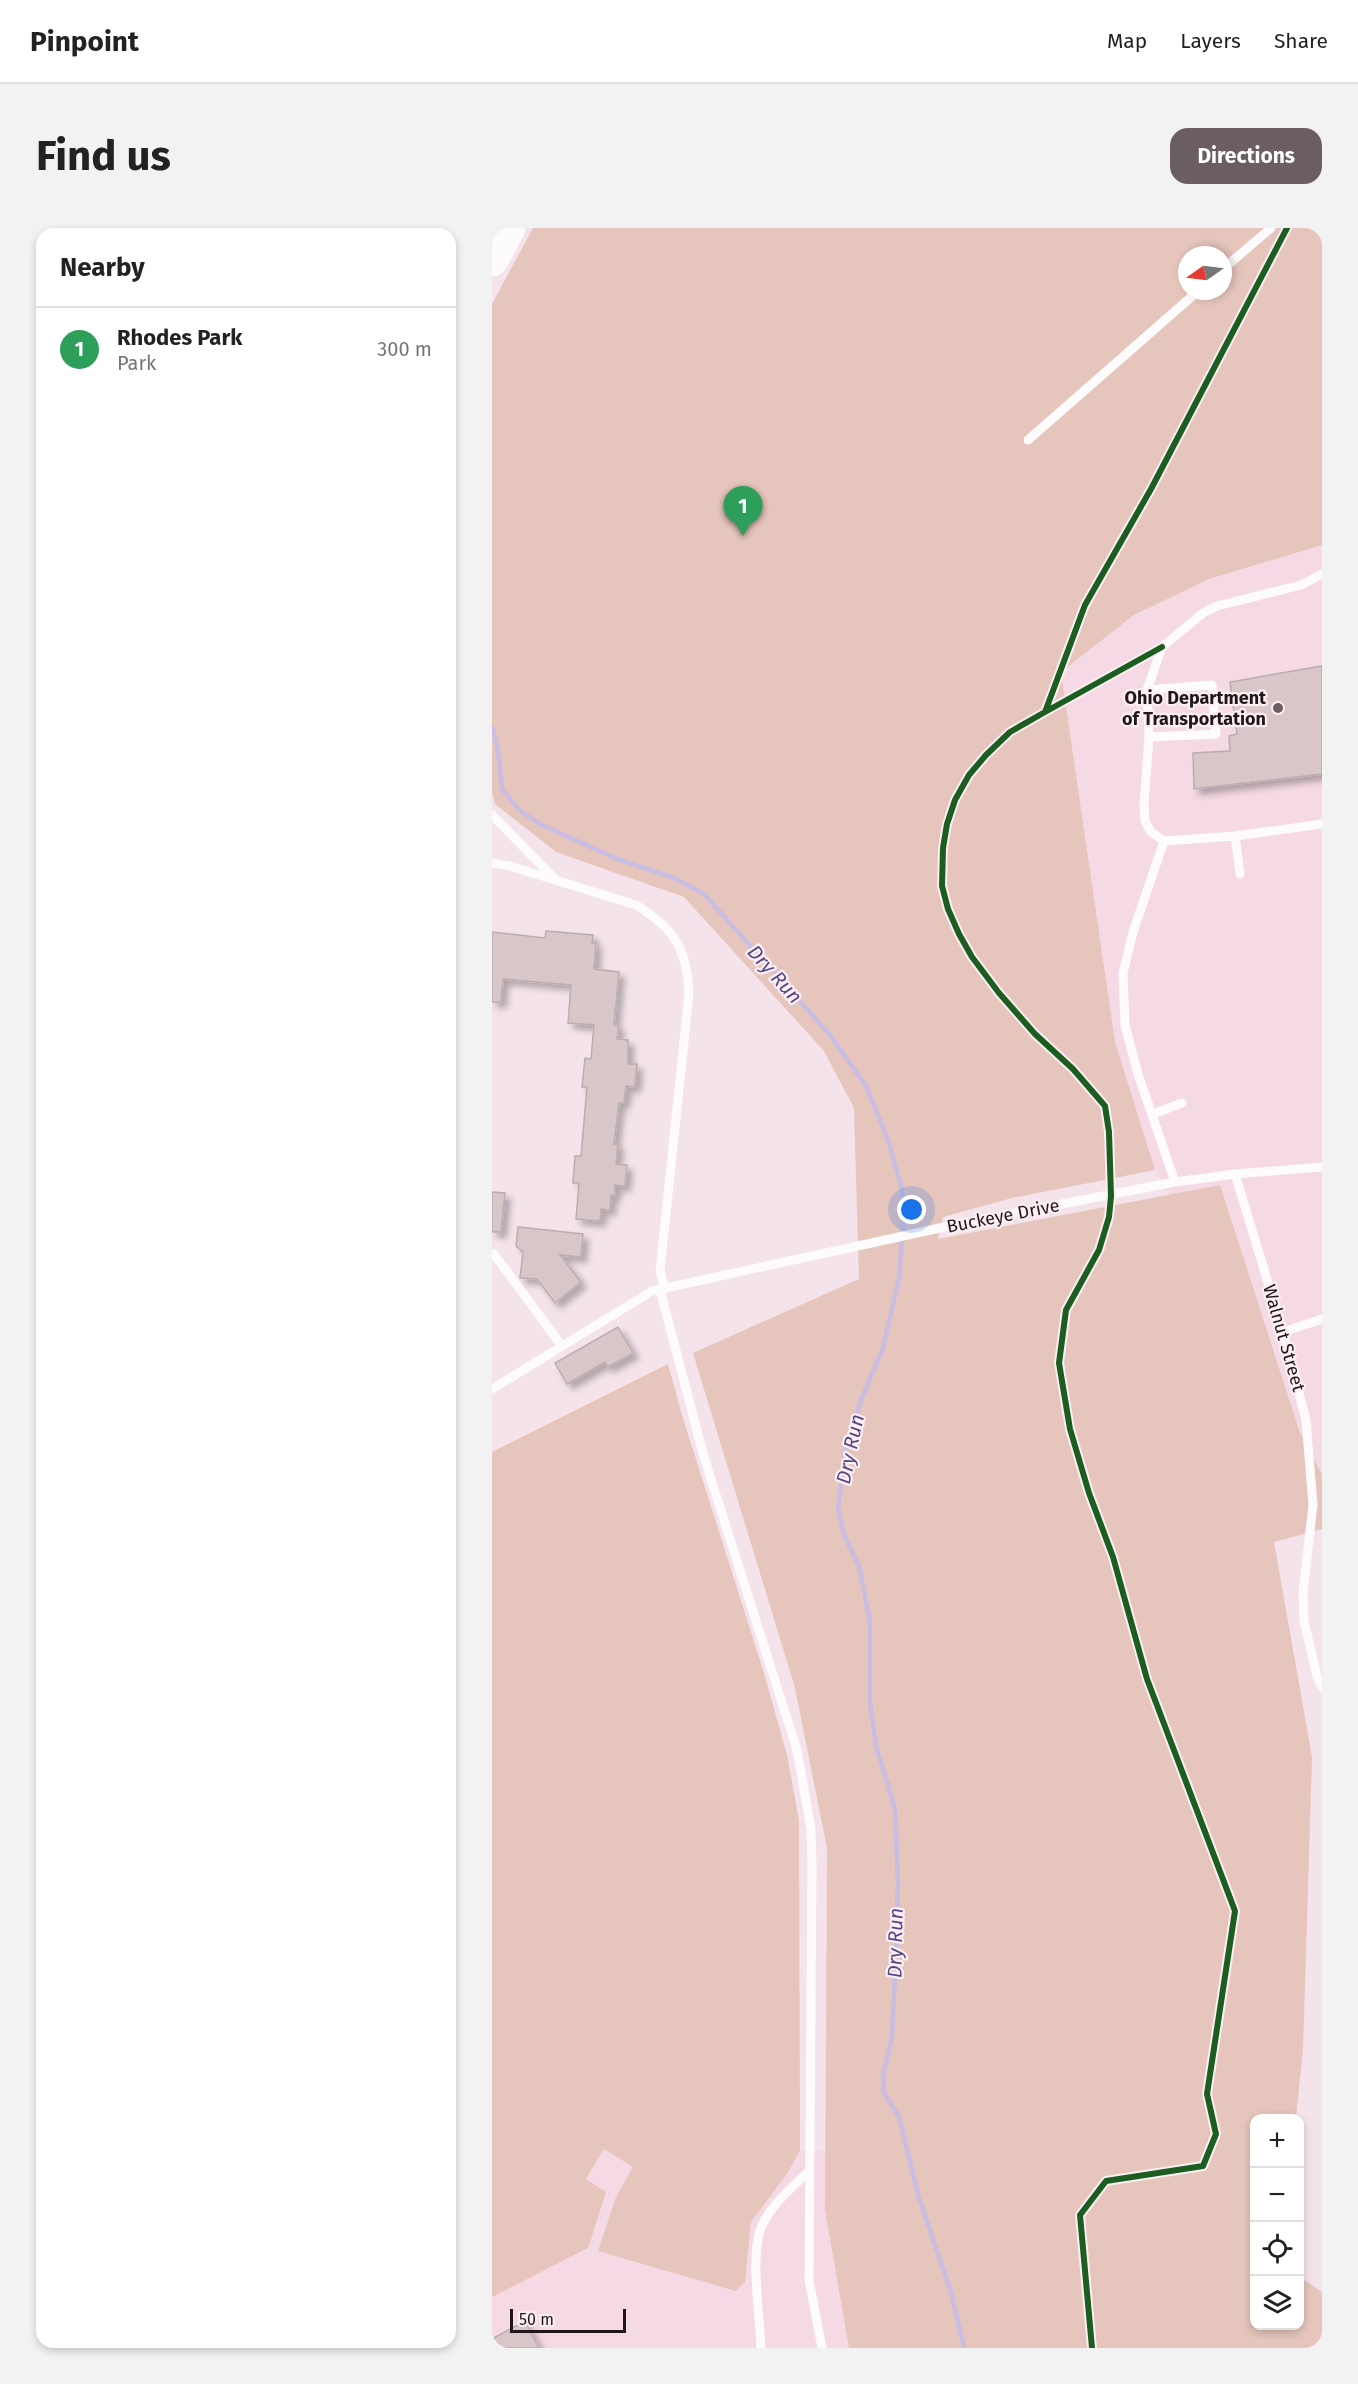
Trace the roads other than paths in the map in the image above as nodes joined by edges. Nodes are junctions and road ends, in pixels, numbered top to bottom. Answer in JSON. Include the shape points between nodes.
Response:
{"nodes":[{"id":1,"x":509,"y":228,"type":"edge"},
{"id":2,"x":1270,"y":228,"type":"edge"},
{"id":3,"x":492,"y":260,"type":"edge"},
{"id":4,"x":1232,"y":261,"type":"edge"},
{"id":5,"x":1188,"y":300,"type":"edge"},
{"id":6,"x":1028,"y":440,"type":"dead end"},
{"id":7,"x":1322,"y":574,"type":"edge"},
{"id":8,"x":1147,"y":690,"type":"junction"},
{"id":9,"x":1149,"y":737,"type":"junction"},
{"id":10,"x":492,"y":815,"type":"edge"},
{"id":11,"x":1322,"y":824,"type":"edge"},
{"id":12,"x":1235,"y":836,"type":"junction"},
{"id":13,"x":1164,"y":841,"type":"junction"},
{"id":14,"x":492,"y":863,"type":"edge"},
{"id":15,"x":1240,"y":874,"type":"dead end"},
{"id":16,"x":557,"y":881,"type":"junction"},
{"id":17,"x":1182,"y":1102,"type":"dead end"},
{"id":18,"x":1153,"y":1114,"type":"junction"},
{"id":19,"x":1322,"y":1167,"type":"edge"},
{"id":20,"x":1235,"y":1174,"type":"junction"},
{"id":21,"x":1175,"y":1182,"type":"junction"},
{"id":22,"x":494,"y":1254,"type":"dead end"},
{"id":23,"x":659,"y":1290,"type":"junction"},
{"id":24,"x":1322,"y":1319,"type":"edge"},
{"id":25,"x":1283,"y":1332,"type":"junction"},
{"id":26,"x":561,"y":1345,"type":"junction"},
{"id":27,"x":492,"y":1389,"type":"edge"},
{"id":28,"x":1318,"y":1505,"type":"edge"},
{"id":29,"x":1322,"y":1688,"type":"edge"},
{"id":30,"x":809,"y":2171,"type":"junction"},
{"id":31,"x":761,"y":2348,"type":"edge"},
{"id":32,"x":822,"y":2348,"type":"edge"}],
"edges":[{"from":1,"to":3,"type":"highway"},
{"from":2,"to":4,"type":"lane"},
{"from":5,"to":6,"type":"lane"},
{"from":7,"to":8,"type":"lane","via":[[1301,585],[1217,606],[1203,614],[1162,647]]},
{"from":8,"to":9,"type":"lane"},
{"from":8,"to":9,"type":"lane","via":[[1212,685],[1216,734]]},
{"from":9,"to":13,"type":"lane","via":[[1145,821],[1151,832]]},
{"from":10,"to":16,"type":"lane"},
{"from":11,"to":12,"type":"lane"},
{"from":12,"to":13,"type":"lane"},
{"from":12,"to":15,"type":"lane"},
{"from":13,"to":18,"type":"lane","via":[[1123,973],[1125,1025]]},
{"from":14,"to":16,"type":"lane"},
{"from":16,"to":23,"type":"lane","via":[[636,905],[655,916],[681,950],[687,969],[689,993]]},
{"from":17,"to":18,"type":"lane"},
{"from":18,"to":21,"type":"lane"},
{"from":19,"to":20,"type":"lane","name":"Buckeye Drive"},
{"from":20,"to":21,"type":"lane","name":"Buckeye Drive"},
{"from":20,"to":25,"type":"lane","name":"Walnut Street"},
{"from":21,"to":23,"type":"lane","name":"Buckeye Drive","via":[[949,1226]]},
{"from":22,"to":26,"type":"lane"},
{"from":23,"to":26,"type":"lane"},
{"from":23,"to":30,"type":"lane","via":[[704,1457],[782,1696],[805,1786],[812,1864]]},
{"from":24,"to":25,"type":"lane"},
{"from":25,"to":28,"type":"lane","name":"Walnut Street","via":[[1306,1420]]},
{"from":26,"to":27,"type":"lane"},
{"from":28,"to":29,"type":"lane","name":"Walnut Street","via":[[1303,1592],[1304,1621]]},
{"from":30,"to":31,"type":"lane","via":[[769,2214],[761,2229],[757,2264]]},
{"from":30,"to":32,"type":"lane","via":[[809,2280]]}]}
